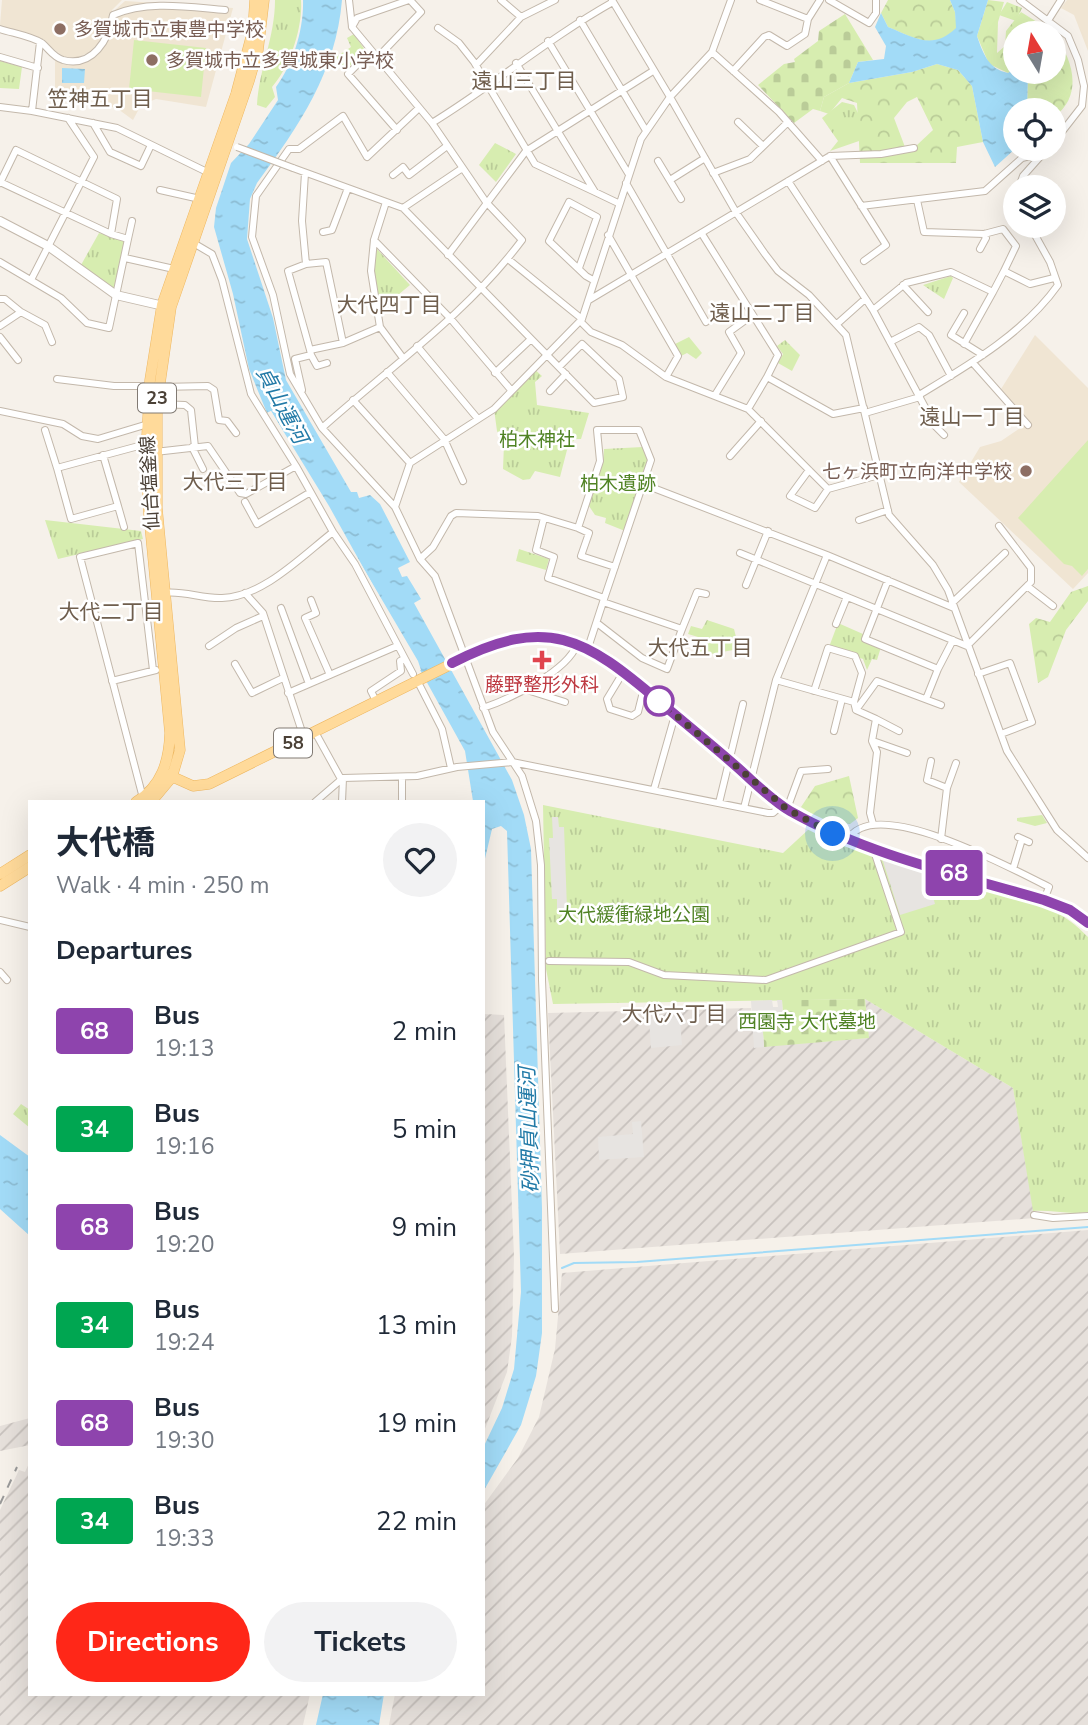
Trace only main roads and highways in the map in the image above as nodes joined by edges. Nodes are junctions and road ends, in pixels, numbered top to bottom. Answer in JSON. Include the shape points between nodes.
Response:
{"nodes":[{"id":1,"x":255,"y":0,"type":"edge"},
{"id":2,"x":264,"y":0,"type":"edge"},
{"id":3,"x":228,"y":144,"type":"junction"},
{"id":4,"x":191,"y":242,"type":"junction"},
{"id":5,"x":166,"y":306,"type":"junction"},
{"id":6,"x":154,"y":386,"type":"junction"},
{"id":7,"x":151,"y":423,"type":"junction"},
{"id":8,"x":161,"y":593,"type":"junction"},
{"id":9,"x":168,"y":775,"type":"junction"},
{"id":10,"x":143,"y":800,"type":"edge"},
{"id":11,"x":28,"y":856,"type":"edge"},
{"id":12,"x":28,"y":868,"type":"edge"},
{"id":13,"x":0,"y":874,"type":"edge"},
{"id":14,"x":0,"y":886,"type":"edge"},
{"id":15,"x":1086,"y":917,"type":"edge"}],
"edges":[{"from":1,"to":3,"type":"main road","name":"仙台塩釜線","number":"23"},
{"from":2,"to":3,"type":"main road","name":"仙台塩釜線","number":"23","via":[[258,50]]},
{"from":3,"to":4,"type":"main road","name":"仙台塩釜線","number":"23"},
{"from":3,"to":4,"type":"main road","name":"仙台塩釜線","number":"23","via":[[209,173]]},
{"from":4,"to":5,"type":"main road","name":"仙台塩釜線","number":"23"},
{"from":4,"to":5,"type":"main road","name":"仙台塩釜線","number":"23","via":[[174,269]]},
{"from":5,"to":6,"type":"main road","name":"仙台塩釜線","number":"23"},
{"from":6,"to":7,"type":"main road","name":"仙台塩釜線","number":"23"},
{"from":6,"to":7,"type":"main road","name":"仙台塩釜線","number":"23","via":[[157,404]]},
{"from":7,"to":8,"type":"main road","name":"仙台塩釜線","number":"23"},
{"from":7,"to":8,"type":"main road","name":"仙台塩釜線","number":"23","via":[[146,444]]},
{"from":8,"to":9,"type":"main road","name":"仙台塩釜線","number":"23","via":[[159,669],[170,733]]},
{"from":8,"to":9,"type":"main road","name":"仙台塩釜線","number":"23","via":[[180,750]]},
{"from":9,"to":10,"type":"main road","name":"仙台塩釜線","number":"23"},
{"from":9,"to":15,"type":"main road","number":"58","via":[[193,786],[209,784],[492,644],[519,637],[547,638],[582,646],[624,671],[784,807],[848,840]]},
{"from":11,"to":13,"type":"main road"},
{"from":12,"to":14,"type":"main road"}]}
